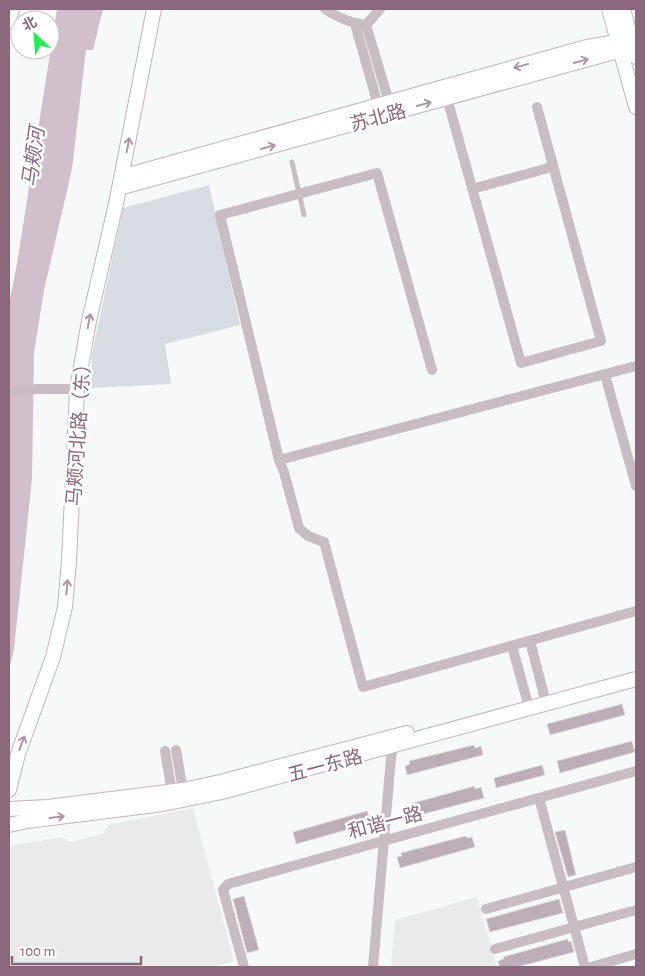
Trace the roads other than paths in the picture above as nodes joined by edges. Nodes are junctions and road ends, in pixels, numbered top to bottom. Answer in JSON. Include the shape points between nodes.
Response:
{"nodes":[{"id":1,"x":12,"y":9,"type":"edge"},
{"id":2,"x":154,"y":9,"type":"edge"},
{"id":3,"x":324,"y":9,"type":"edge"},
{"id":4,"x":380,"y":9,"type":"edge"},
{"id":5,"x":609,"y":9,"type":"edge"},
{"id":6,"x":623,"y":9,"type":"edge"},
{"id":7,"x":9,"y":21,"type":"edge"},
{"id":8,"x":355,"y":24,"type":"junction"},
{"id":9,"x":366,"y":26,"type":"junction"},
{"id":10,"x":630,"y":45,"type":"edge"},
{"id":11,"x":447,"y":98,"type":"junction"},
{"id":12,"x":383,"y":104,"type":"junction"},
{"id":13,"x":537,"y":107,"type":"dead end"},
{"id":14,"x":636,"y":107,"type":"edge"},
{"id":15,"x":292,"y":162,"type":"dead end"},
{"id":16,"x":552,"y":167,"type":"junction"},
{"id":17,"x":120,"y":182,"type":"junction"},
{"id":18,"x":472,"y":188,"type":"junction"},
{"id":19,"x":300,"y":193,"type":"junction"},
{"id":20,"x":304,"y":215,"type":"dead end"},
{"id":21,"x":636,"y":366,"type":"edge"},
{"id":22,"x":432,"y":370,"type":"dead end"},
{"id":23,"x":606,"y":375,"type":"junction"},
{"id":24,"x":77,"y":389,"type":"junction"},
{"id":25,"x":9,"y":392,"type":"edge"},
{"id":26,"x":279,"y":460,"type":"junction"},
{"id":27,"x":636,"y":486,"type":"edge"},
{"id":28,"x":636,"y":611,"type":"edge"},
{"id":29,"x":530,"y":641,"type":"junction"},
{"id":30,"x":512,"y":646,"type":"junction"},
{"id":31,"x":636,"y":669,"type":"edge"},
{"id":32,"x":636,"y":679,"type":"edge"},
{"id":33,"x":544,"y":695,"type":"junction"},
{"id":34,"x":527,"y":700,"type":"junction"},
{"id":35,"x":394,"y":742,"type":"junction"},
{"id":36,"x":170,"y":750,"type":"dead end"},
{"id":37,"x":636,"y":771,"type":"edge"},
{"id":38,"x":9,"y":790,"type":"edge"},
{"id":39,"x":178,"y":791,"type":"junction"},
{"id":40,"x":539,"y":798,"type":"junction"},
{"id":41,"x":9,"y":809,"type":"edge"},
{"id":42,"x":9,"y":825,"type":"edge"},
{"id":43,"x":384,"y":841,"type":"junction"},
{"id":44,"x":636,"y":867,"type":"edge"},
{"id":45,"x":563,"y":887,"type":"junction"},
{"id":46,"x":486,"y":908,"type":"dead end"},
{"id":47,"x":636,"y":910,"type":"edge"},
{"id":48,"x":574,"y":927,"type":"junction"},
{"id":49,"x":495,"y":949,"type":"dead end"},
{"id":50,"x":636,"y":954,"type":"edge"},
{"id":51,"x":244,"y":967,"type":"edge"},
{"id":52,"x":373,"y":967,"type":"edge"},
{"id":53,"x":585,"y":967,"type":"edge"},
{"id":54,"x":591,"y":967,"type":"edge"}],
"edges":[{"from":1,"to":7,"type":"street"},
{"from":17,"to":2,"type":"street","name":"马颊河北路（东）","one_way":true},
{"from":3,"to":8,"type":"street"},
{"from":4,"to":9,"type":"street"},
{"from":5,"to":10,"type":"street"},
{"from":6,"to":10,"type":"street"},
{"from":8,"to":9,"type":"street"},
{"from":8,"to":12,"type":"street"},
{"from":9,"to":12,"type":"street"},
{"from":11,"to":10,"type":"street","name":"苏北路","one_way":true},
{"from":10,"to":12,"type":"street","name":"苏北路","one_way":true,"via":[[587,47]]},
{"from":10,"to":14,"type":"street"},
{"from":17,"to":11,"type":"street","name":"苏北路","one_way":true},
{"from":11,"to":18,"type":"street"},
{"from":12,"to":17,"type":"street","name":"苏北路"},
{"from":13,"to":16,"type":"street"},
{"from":15,"to":19,"type":"lane"},
{"from":16,"to":18,"type":"street"},
{"from":16,"to":18,"type":"street","via":[[601,341],[530,361],[521,363]]},
{"from":24,"to":17,"type":"street","name":"马颊河北路（东）","one_way":true},
{"from":19,"to":20,"type":"lane"},
{"from":19,"to":22,"type":"street","via":[[377,173]]},
{"from":19,"to":26,"type":"street","via":[[220,215]]},
{"from":21,"to":23,"type":"street"},
{"from":23,"to":26,"type":"street"},
{"from":23,"to":27,"type":"street"},
{"from":24,"to":25,"type":"street"},
{"from":38,"to":24,"type":"street","name":"马颊河北路（东）","one_way":true,"via":[[18,754],[54,657],[65,608]]},
{"from":26,"to":30,"type":"street","via":[[299,528],[308,536],[324,542],[363,687]]},
{"from":28,"to":29,"type":"street"},
{"from":29,"to":30,"type":"street"},
{"from":29,"to":33,"type":"street"},
{"from":30,"to":34,"type":"street"},
{"from":31,"to":33,"type":"street","name":"五一东路"},
{"from":32,"to":35,"type":"street","name":"五一东路"},
{"from":33,"to":34,"type":"street","name":"五一东路"},
{"from":34,"to":35,"type":"street","name":"五一东路"},
{"from":35,"to":39,"type":"street","name":"五一东路"},
{"from":42,"to":35,"type":"street","name":"五一东路","one_way":true,"via":[[26,820],[163,804],[222,792]]},
{"from":35,"to":43,"type":"street"},
{"from":36,"to":39,"type":"street"},
{"from":37,"to":40,"type":"street","name":"和谐一路"},
{"from":39,"to":41,"type":"street","name":"五一东路"},
{"from":40,"to":43,"type":"street","name":"和谐一路"},
{"from":40,"to":45,"type":"street"},
{"from":43,"to":51,"type":"street","name":"和谐一路","via":[[228,884],[222,890]]},
{"from":43,"to":52,"type":"street"},
{"from":44,"to":45,"type":"street"},
{"from":45,"to":46,"type":"street"},
{"from":45,"to":48,"type":"street"},
{"from":47,"to":48,"type":"street"},
{"from":48,"to":49,"type":"street"},
{"from":48,"to":53,"type":"street"},
{"from":50,"to":54,"type":"street"}]}
